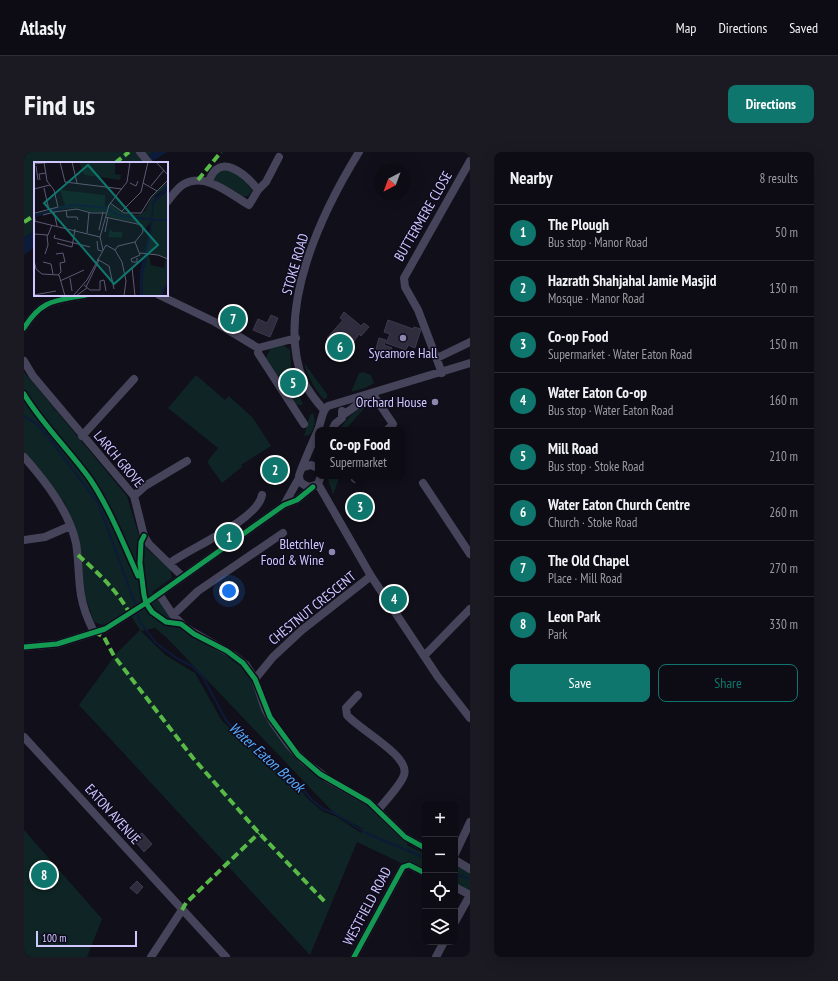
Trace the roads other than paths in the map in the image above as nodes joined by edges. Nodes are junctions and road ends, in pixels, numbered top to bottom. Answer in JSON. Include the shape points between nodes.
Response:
{"nodes":[{"id":1,"x":359,"y":152,"type":"edge"},
{"id":2,"x":141,"y":153,"type":"edge"},
{"id":3,"x":281,"y":154,"type":"edge"},
{"id":4,"x":470,"y":161,"type":"edge"},
{"id":5,"x":149,"y":162,"type":"edge"},
{"id":6,"x":209,"y":181,"type":"junction"},
{"id":7,"x":258,"y":190,"type":"junction"},
{"id":8,"x":168,"y":201,"type":"edge"},
{"id":9,"x":81,"y":296,"type":"edge"},
{"id":10,"x":161,"y":296,"type":"edge"},
{"id":11,"x":24,"y":328,"type":"edge"},
{"id":12,"x":296,"y":338,"type":"junction"},
{"id":13,"x":470,"y":342,"type":"edge"},
{"id":14,"x":258,"y":348,"type":"junction"},
{"id":15,"x":437,"y":358,"type":"junction"},
{"id":16,"x":24,"y":360,"type":"edge"},
{"id":17,"x":470,"y":363,"type":"edge"},
{"id":18,"x":442,"y":373,"type":"junction"},
{"id":19,"x":134,"y":379,"type":"dead end"},
{"id":20,"x":372,"y":394,"type":"junction"},
{"id":21,"x":336,"y":405,"type":"junction"},
{"id":22,"x":323,"y":414,"type":"junction"},
{"id":23,"x":342,"y":415,"type":"junction"},
{"id":24,"x":304,"y":424,"type":"dead end"},
{"id":25,"x":319,"y":427,"type":"edge"},
{"id":26,"x":333,"y":427,"type":"edge"},
{"id":27,"x":390,"y":427,"type":"edge"},
{"id":28,"x":82,"y":436,"type":"junction"},
{"id":29,"x":315,"y":438,"type":"edge"},
{"id":30,"x":24,"y":458,"type":"edge"},
{"id":31,"x":187,"y":461,"type":"dead end"},
{"id":32,"x":304,"y":467,"type":"junction"},
{"id":33,"x":315,"y":467,"type":"edge"},
{"id":34,"x":299,"y":478,"type":"junction"},
{"id":35,"x":319,"y":479,"type":"edge"},
{"id":36,"x":423,"y":483,"type":"dead end"},
{"id":37,"x":315,"y":485,"type":"junction"},
{"id":38,"x":262,"y":495,"type":"dead end"},
{"id":39,"x":134,"y":496,"type":"junction"},
{"id":40,"x":284,"y":505,"type":"junction"},
{"id":41,"x":70,"y":526,"type":"junction"},
{"id":42,"x":283,"y":533,"type":"dead end"},
{"id":43,"x":24,"y":540,"type":"edge"},
{"id":44,"x":470,"y":554,"type":"edge"},
{"id":45,"x":170,"y":563,"type":"junction"},
{"id":46,"x":371,"y":576,"type":"junction"},
{"id":47,"x":183,"y":577,"type":"junction"},
{"id":48,"x":159,"y":594,"type":"junction"},
{"id":49,"x":470,"y":609,"type":"edge"},
{"id":50,"x":174,"y":615,"type":"junction"},
{"id":51,"x":94,"y":632,"type":"junction"},
{"id":52,"x":24,"y":647,"type":"edge"},
{"id":53,"x":424,"y":656,"type":"junction"},
{"id":54,"x":255,"y":679,"type":"junction"},
{"id":55,"x":358,"y":695,"type":"dead end"},
{"id":56,"x":470,"y":718,"type":"edge"},
{"id":57,"x":24,"y":737,"type":"edge"},
{"id":58,"x":378,"y":810,"type":"junction"},
{"id":59,"x":470,"y":822,"type":"edge"},
{"id":60,"x":422,"y":846,"type":"edge"},
{"id":61,"x":458,"y":848,"type":"edge"},
{"id":62,"x":458,"y":862,"type":"edge"},
{"id":63,"x":470,"y":869,"type":"edge"},
{"id":64,"x":422,"y":871,"type":"edge"},
{"id":65,"x":458,"y":889,"type":"edge"},
{"id":66,"x":470,"y":895,"type":"edge"},
{"id":67,"x":182,"y":910,"type":"junction"},
{"id":68,"x":458,"y":917,"type":"edge"},
{"id":69,"x":442,"y":945,"type":"edge"},
{"id":70,"x":151,"y":957,"type":"edge"},
{"id":71,"x":226,"y":957,"type":"edge"},
{"id":72,"x":354,"y":957,"type":"edge"},
{"id":73,"x":436,"y":957,"type":"edge"}],
"edges":[{"from":1,"to":12,"type":"street","name":"STOKE ROAD","via":[[331,203],[306,265],[297,304]]},
{"from":2,"to":5,"type":"street"},
{"from":3,"to":7,"type":"street","via":[[266,182]]},
{"from":4,"to":15,"type":"street","name":"BUTTERMERE CLOSE","via":[[404,278],[405,287],[418,310]]},
{"from":6,"to":7,"type":"street","via":[[249,205]]},
{"from":6,"to":7,"type":"street","via":[[216,168],[222,164],[229,165],[250,180]]},
{"from":6,"to":8,"type":"street","via":[[185,183]]},
{"from":9,"to":11,"type":"street","via":[[48,302],[31,317]]},
{"from":10,"to":14,"type":"street","via":[[215,322]]},
{"from":12,"to":14,"type":"street"},
{"from":12,"to":22,"type":"street","name":"STOKE ROAD","via":[[303,380]]},
{"from":13,"to":15,"type":"street"},
{"from":14,"to":24,"type":"street","via":[[258,353]]},
{"from":15,"to":18,"type":"street","name":"BUTTERMERE CLOSE"},
{"from":16,"to":28,"type":"street","name":"LARCH GROVE","via":[[33,376]]},
{"from":17,"to":18,"type":"street"},
{"from":18,"to":20,"type":"street","via":[[396,384]]},
{"from":19,"to":28,"type":"street"},
{"from":20,"to":21,"type":"street"},
{"from":20,"to":23,"type":"street"},
{"from":20,"to":27,"type":"street","via":[[393,424]]},
{"from":21,"to":22,"type":"street","via":[[330,405]]},
{"from":21,"to":23,"type":"street"},
{"from":22,"to":25,"type":"street"},
{"from":22,"to":26,"type":"street","via":[[326,422]]},
{"from":23,"to":26,"type":"street"},
{"from":28,"to":39,"type":"street","name":"LARCH GROVE"},
{"from":29,"to":32,"type":"street"},
{"from":30,"to":41,"type":"street","via":[[38,473]]},
{"from":31,"to":39,"type":"street","via":[[145,486]]},
{"from":32,"to":33,"type":"street"},
{"from":32,"to":34,"type":"street"},
{"from":34,"to":37,"type":"street","via":[[303,485]]},
{"from":34,"to":40,"type":"street"},
{"from":35,"to":37,"type":"street"},
{"from":36,"to":44,"type":"street"},
{"from":37,"to":40,"type":"street","via":[[297,500]]},
{"from":37,"to":46,"type":"street"},
{"from":38,"to":45,"type":"street","via":[[257,506],[248,514]]},
{"from":39,"to":45,"type":"street","name":"LARCH GROVE","via":[[144,536]]},
{"from":40,"to":47,"type":"street"},
{"from":41,"to":43,"type":"street","via":[[45,537]]},
{"from":41,"to":51,"type":"street","via":[[76,541],[81,595]]},
{"from":42,"to":50,"type":"street","via":[[198,591]]},
{"from":45,"to":47,"type":"street","name":"LARCH GROVE"},
{"from":46,"to":53,"type":"street"},
{"from":46,"to":54,"type":"street","name":"CHESTNUT CRESCENT","via":[[302,630],[273,656]]},
{"from":47,"to":48,"type":"street"},
{"from":48,"to":50,"type":"street"},
{"from":48,"to":51,"type":"street","via":[[130,614]]},
{"from":49,"to":53,"type":"street"},
{"from":50,"to":54,"type":"street","via":[[194,634],[239,659]]},
{"from":51,"to":52,"type":"street","via":[[57,644]]},
{"from":53,"to":56,"type":"street"},
{"from":54,"to":58,"type":"street","via":[[268,713],[298,755],[320,774]]},
{"from":55,"to":58,"type":"street","via":[[346,708],[347,715],[399,757],[405,766],[404,777]]},
{"from":57,"to":67,"type":"street","name":"EATON AVENUE"},
{"from":58,"to":60,"type":"street","via":[[405,837]]},
{"from":59,"to":61,"type":"street"},
{"from":62,"to":63,"type":"street"},
{"from":64,"to":72,"type":"street","name":"WESTFIELD ROAD","via":[[410,865],[403,867]]},
{"from":65,"to":66,"type":"street"},
{"from":66,"to":68,"type":"street"},
{"from":67,"to":70,"type":"street"},
{"from":67,"to":71,"type":"street","name":"EATON AVENUE"},
{"from":69,"to":73,"type":"street"}]}
